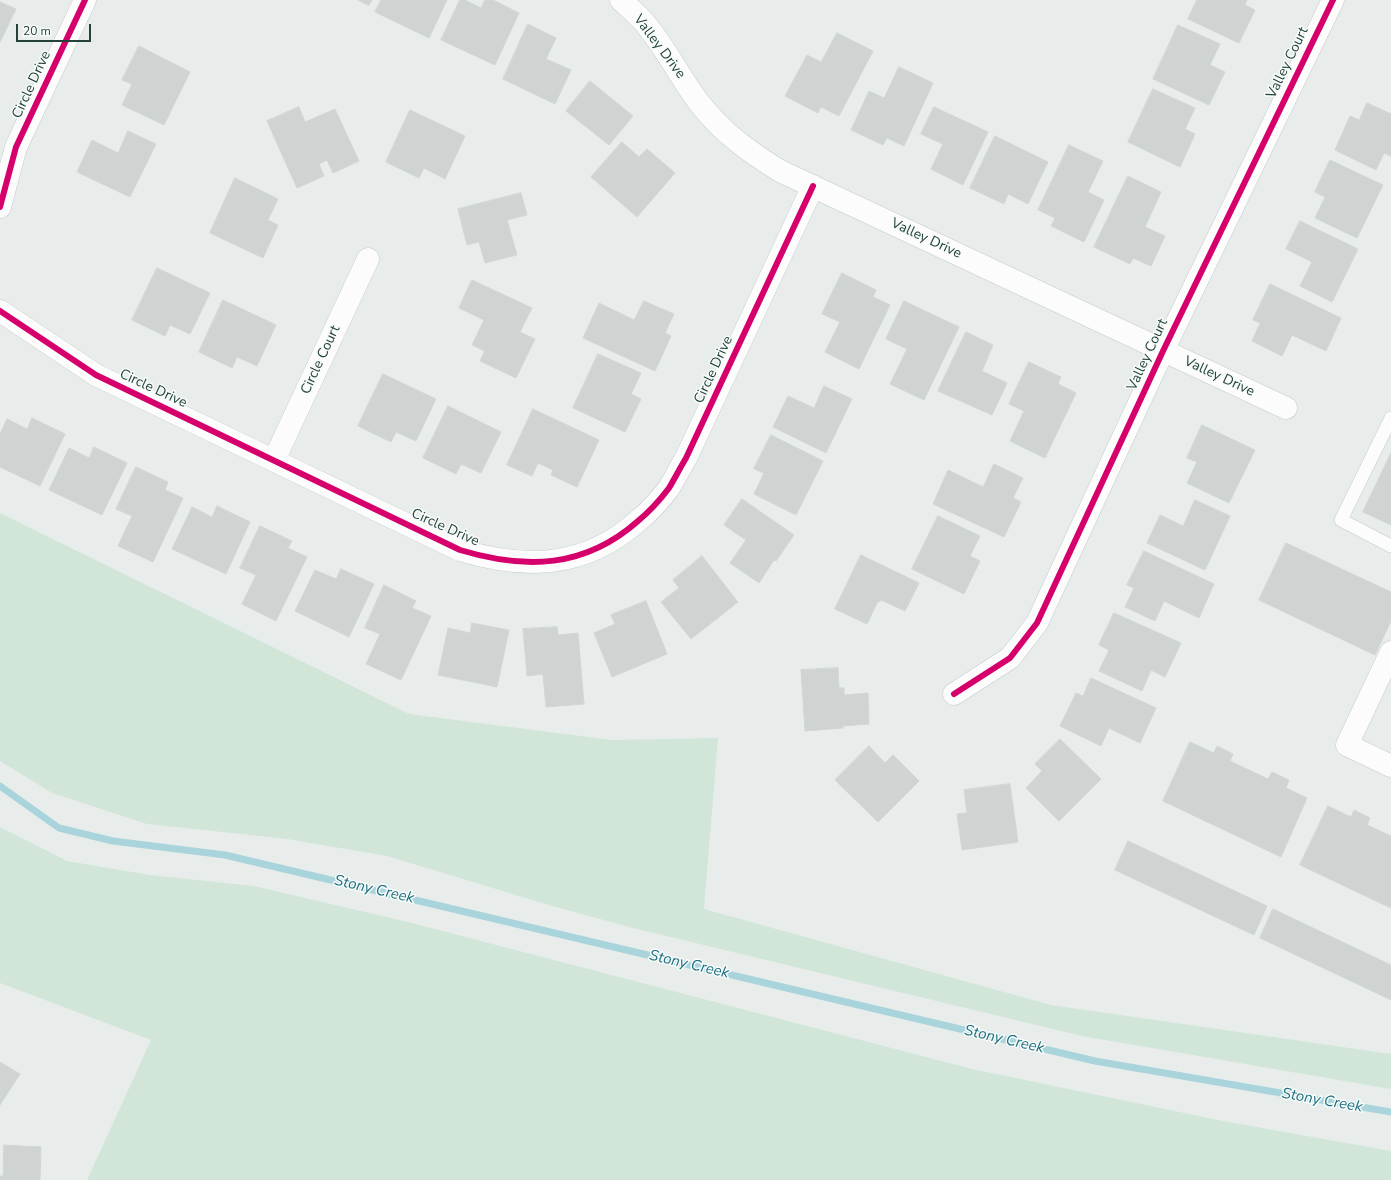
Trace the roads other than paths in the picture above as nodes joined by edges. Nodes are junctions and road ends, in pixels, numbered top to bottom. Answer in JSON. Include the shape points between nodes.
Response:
{"nodes":[{"id":1,"x":86,"y":0,"type":"edge"},
{"id":2,"x":620,"y":0,"type":"edge"},
{"id":3,"x":1332,"y":0,"type":"edge"},
{"id":4,"x":813,"y":186,"type":"junction"},
{"id":5,"x":0,"y":207,"type":"edge"},
{"id":6,"x":368,"y":260,"type":"dead end"},
{"id":7,"x":0,"y":311,"type":"edge"},
{"id":8,"x":1163,"y":351,"type":"junction"},
{"id":9,"x":1286,"y":408,"type":"dead end"},
{"id":10,"x":1391,"y":418,"type":"edge"},
{"id":11,"x":274,"y":460,"type":"junction"},
{"id":12,"x":1391,"y":546,"type":"edge"},
{"id":13,"x":1391,"y":652,"type":"edge"},
{"id":14,"x":954,"y":694,"type":"dead end"},
{"id":15,"x":1391,"y":766,"type":"edge"}],
"edges":[{"from":1,"to":5,"type":"street","name":"Circle Drive","via":[[16,147]]},
{"from":2,"to":4,"type":"street","name":"Valley Drive","via":[[658,40],[700,103],[719,126],[758,157],[780,171]]},
{"from":3,"to":8,"type":"street","name":"Valley Court"},
{"from":4,"to":8,"type":"street","name":"Valley Drive"},
{"from":4,"to":11,"type":"street","name":"Circle Drive","via":[[686,458],[669,488],[650,511],[625,533],[600,548],[572,558],[546,562],[518,562],[483,557],[460,550]]},
{"from":6,"to":11,"type":"street","name":"Circle Court"},
{"from":7,"to":11,"type":"street","name":"Circle Drive","via":[[96,375]]},
{"from":8,"to":9,"type":"street","name":"Valley Drive"},
{"from":8,"to":14,"type":"street","name":"Valley Court","via":[[1037,623],[1010,658]]},
{"from":10,"to":12,"type":"lane","via":[[1342,520]]},
{"from":13,"to":15,"type":"street","via":[[1347,745]]}]}
